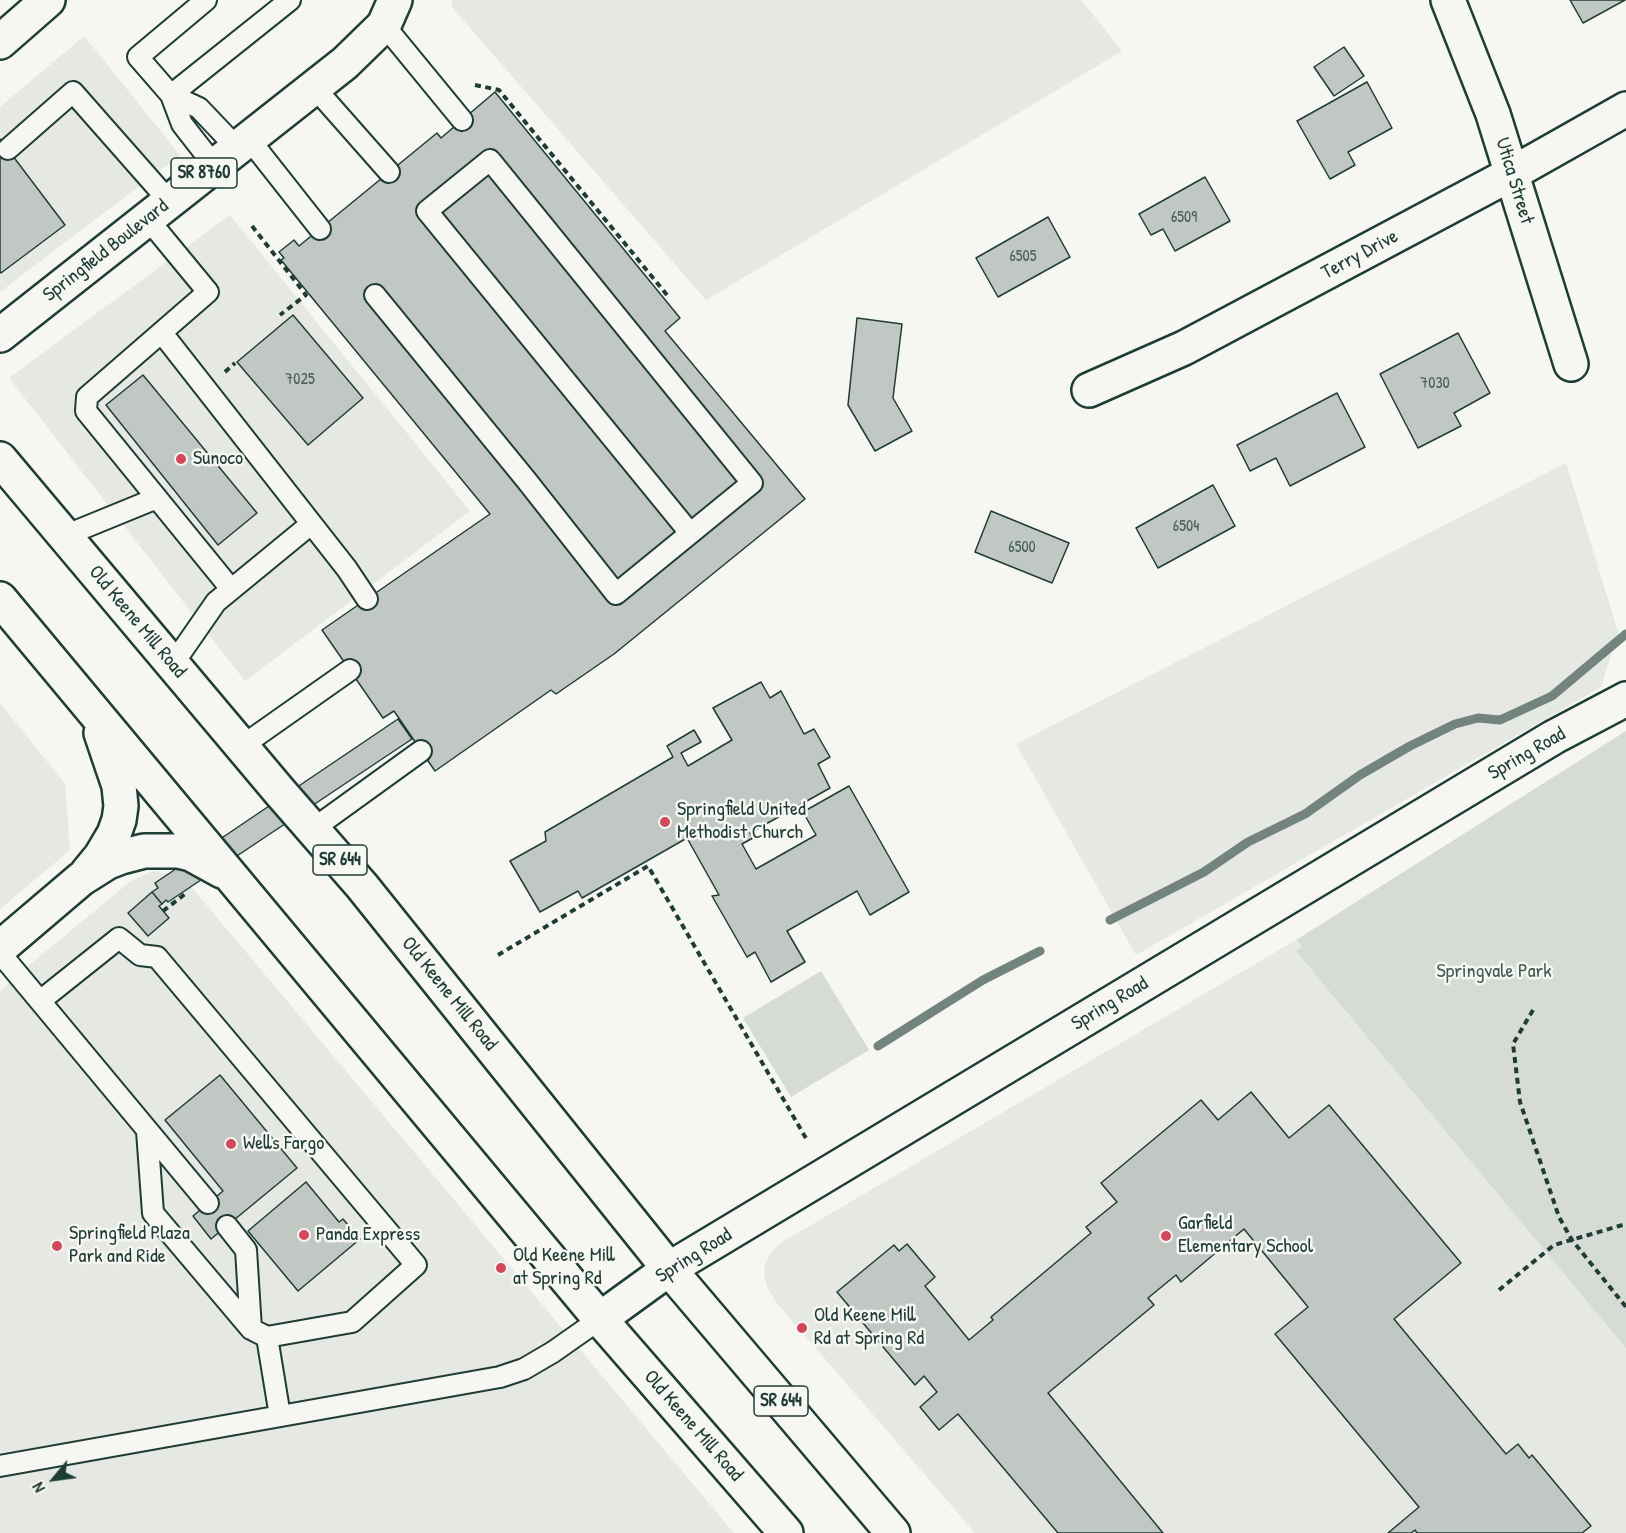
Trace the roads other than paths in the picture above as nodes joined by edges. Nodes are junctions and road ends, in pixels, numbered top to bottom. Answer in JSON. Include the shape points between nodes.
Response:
{"nodes":[{"id":1,"x":48,"y":0,"type":"edge"},
{"id":2,"x":206,"y":0,"type":"edge"},
{"id":3,"x":290,"y":0,"type":"edge"},
{"id":4,"x":1448,"y":0,"type":"edge"},
{"id":5,"x":389,"y":13,"type":"edge"},
{"id":6,"x":0,"y":42,"type":"edge"},
{"id":7,"x":314,"y":87,"type":"junction"},
{"id":8,"x":171,"y":95,"type":"junction"},
{"id":9,"x":1626,"y":108,"type":"edge"},
{"id":10,"x":462,"y":120,"type":"dead end"},
{"id":11,"x":12,"y":146,"type":"dead end"},
{"id":12,"x":233,"y":151,"type":"junction"},
{"id":13,"x":389,"y":172,"type":"dead end"},
{"id":14,"x":1511,"y":174,"type":"junction"},
{"id":15,"x":158,"y":210,"type":"junction"},
{"id":16,"x":320,"y":228,"type":"dead end"},
{"id":17,"x":375,"y":295,"type":"dead end"},
{"id":18,"x":162,"y":333,"type":"junction"},
{"id":19,"x":0,"y":335,"type":"edge"},
{"id":20,"x":1571,"y":364,"type":"dead end"},
{"id":21,"x":1089,"y":390,"type":"dead end"},
{"id":22,"x":0,"y":459,"type":"edge"},
{"id":23,"x":157,"y":498,"type":"junction"},
{"id":24,"x":311,"y":524,"type":"junction"},
{"id":25,"x":690,"y":533,"type":"junction"},
{"id":26,"x":64,"y":536,"type":"junction"},
{"id":27,"x":231,"y":590,"type":"junction"},
{"id":28,"x":0,"y":599,"type":"edge"},
{"id":29,"x":367,"y":599,"type":"dead end"},
{"id":30,"x":173,"y":664,"type":"junction"},
{"id":31,"x":350,"y":670,"type":"dead end"},
{"id":32,"x":1626,"y":699,"type":"edge"},
{"id":33,"x":90,"y":706,"type":"junction"},
{"id":34,"x":242,"y":746,"type":"junction"},
{"id":35,"x":421,"y":751,"type":"dead end"},
{"id":36,"x":313,"y":829,"type":"junction"},
{"id":37,"x":231,"y":876,"type":"junction"},
{"id":38,"x":81,"y":879,"type":"junction"},
{"id":39,"x":0,"y":950,"type":"edge"},
{"id":40,"x":40,"y":1001,"type":"junction"},
{"id":41,"x":147,"y":1131,"type":"junction"},
{"id":42,"x":208,"y":1203,"type":"dead end"},
{"id":43,"x":227,"y":1226,"type":"dead end"},
{"id":44,"x":669,"y":1269,"type":"junction"},
{"id":45,"x":600,"y":1319,"type":"junction"},
{"id":46,"x":259,"y":1333,"type":"junction"},
{"id":47,"x":280,"y":1416,"type":"junction"},
{"id":48,"x":0,"y":1466,"type":"edge"},
{"id":49,"x":786,"y":1533,"type":"edge"},
{"id":50,"x":893,"y":1533,"type":"edge"}],
"edges":[{"from":1,"to":6,"type":"main road"},
{"from":2,"to":8,"type":"lane","via":[[138,57]]},
{"from":3,"to":8,"type":"lane"},
{"from":4,"to":14,"type":"main road","name":"Utica Street","via":[[1493,114]]},
{"from":5,"to":7,"type":"main road","name":"Springfield Boulevard","number":"SR 8760","via":[[364,46]]},
{"from":5,"to":10,"type":"lane"},
{"from":7,"to":12,"type":"main road","name":"Springfield Boulevard","number":"SR 8760"},
{"from":7,"to":13,"type":"lane"},
{"from":8,"to":12,"type":"lane","via":[[199,108]]},
{"from":8,"to":12,"type":"lane","via":[[182,124]]},
{"from":9,"to":14,"type":"main road","name":"Terry Drive"},
{"from":11,"to":15,"type":"lane","via":[[73,92]]},
{"from":12,"to":15,"type":"main road","name":"Springfield Boulevard","number":"SR 8760"},
{"from":12,"to":16,"type":"lane"},
{"from":14,"to":20,"type":"main road","name":"Utica Street"},
{"from":14,"to":21,"type":"main road","name":"Terry Drive","via":[[1184,348]]},
{"from":15,"to":18,"type":"lane","via":[[208,292]]},
{"from":15,"to":19,"type":"main road","name":"Springfield Boulevard","number":"SR 8760"},
{"from":17,"to":25,"type":"lane","via":[[615,594]]},
{"from":18,"to":23,"type":"lane","via":[[87,397],[86,411]]},
{"from":18,"to":24,"type":"lane"},
{"from":22,"to":26,"type":"main road","name":"Old Keene Mill Road","number":"SR 644"},
{"from":23,"to":26,"type":"lane"},
{"from":23,"to":27,"type":"lane"},
{"from":24,"to":27,"type":"lane"},
{"from":24,"to":29,"type":"lane"},
{"from":25,"to":25,"type":"lane","via":[[752,483],[490,160],[427,211]]},
{"from":26,"to":30,"type":"main road","name":"Old Keene Mill Road","number":"SR 644"},
{"from":27,"to":30,"type":"lane","via":[[216,602]]},
{"from":28,"to":33,"type":"main road","name":"Old Keene Mill Road"},
{"from":30,"to":34,"type":"main road","name":"Old Keene Mill Road","number":"SR 644"},
{"from":31,"to":34,"type":"lane"},
{"from":32,"to":44,"type":"main road","name":"Spring Road","via":[[1535,749]]},
{"from":33,"to":37,"type":"main road","name":"Old Keene Mill Road"},
{"from":33,"to":38,"type":"main road","via":[[114,768],[121,806],[114,834]]},
{"from":34,"to":36,"type":"main road","name":"Old Keene Mill Road","number":"SR 644"},
{"from":35,"to":36,"type":"lane"},
{"from":36,"to":44,"type":"main road","name":"Old Keene Mill Road","number":"SR 644"},
{"from":37,"to":38,"type":"main road","via":[[191,854],[163,850],[121,857]]},
{"from":37,"to":45,"type":"main road","name":"Old Keene Mill Road"},
{"from":38,"to":39,"type":"main road"},
{"from":39,"to":40,"type":"lane"},
{"from":40,"to":41,"type":"lane"},
{"from":40,"to":46,"type":"lane","via":[[119,938],[140,955],[157,957],[416,1265],[352,1322]]},
{"from":41,"to":42,"type":"lane"},
{"from":41,"to":46,"type":"lane","via":[[153,1213]]},
{"from":43,"to":46,"type":"lane","via":[[246,1250]]},
{"from":44,"to":45,"type":"main road","name":"Spring Road"},
{"from":44,"to":50,"type":"main road","name":"Old Keene Mill Road","number":"SR 644"},
{"from":45,"to":47,"type":"lane","via":[[524,1369],[500,1377]]},
{"from":45,"to":49,"type":"main road","name":"Old Keene Mill Road"},
{"from":46,"to":47,"type":"lane"},
{"from":47,"to":48,"type":"lane"}]}
